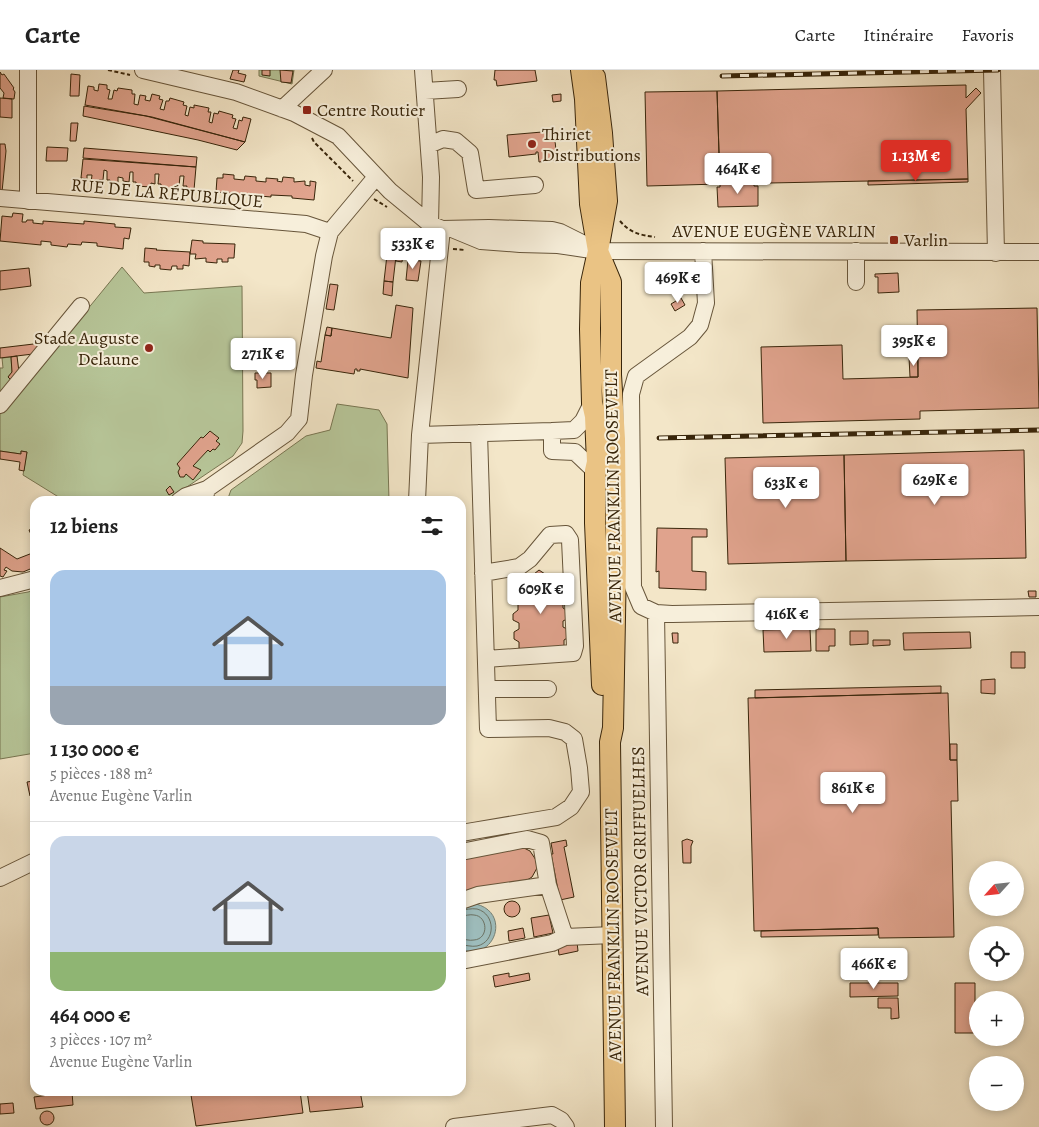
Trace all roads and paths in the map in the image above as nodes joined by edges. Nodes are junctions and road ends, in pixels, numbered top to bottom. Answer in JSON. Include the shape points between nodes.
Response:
{"nodes":[{"id":1,"x":28,"y":70,"type":"edge"},
{"id":2,"x":108,"y":70,"type":"edge"},
{"id":3,"x":324,"y":70,"type":"edge"},
{"id":4,"x":423,"y":70,"type":"edge"},
{"id":5,"x":581,"y":70,"type":"edge"},
{"id":6,"x":594,"y":70,"type":"edge"},
{"id":7,"x":992,"y":70,"type":"edge"},
{"id":8,"x":140,"y":73,"type":"edge"},
{"id":9,"x":458,"y":88,"type":"dead end"},
{"id":10,"x":425,"y":91,"type":"junction"},
{"id":11,"x":282,"y":109,"type":"junction"},
{"id":12,"x":312,"y":136,"type":"dead end"},
{"id":13,"x":429,"y":145,"type":"junction"},
{"id":14,"x":376,"y":177,"type":"junction"},
{"id":15,"x":535,"y":185,"type":"dead end"},
{"id":16,"x":363,"y":191,"type":"junction"},
{"id":17,"x":0,"y":198,"type":"edge"},
{"id":18,"x":28,"y":201,"type":"junction"},
{"id":19,"x":391,"y":210,"type":"dead end"},
{"id":20,"x":616,"y":216,"type":"dead end"},
{"id":21,"x":435,"y":228,"type":"junction"},
{"id":22,"x":330,"y":232,"type":"junction"},
{"id":23,"x":664,"y":237,"type":"dead end"},
{"id":24,"x":440,"y":248,"type":"junction"},
{"id":25,"x":598,"y":251,"type":"junction"},
{"id":26,"x":703,"y":251,"type":"junction"},
{"id":27,"x":856,"y":251,"type":"junction"},
{"id":28,"x":1039,"y":252,"type":"edge"},
{"id":29,"x":996,"y":253,"type":"junction"},
{"id":30,"x":856,"y":282,"type":"dead end"},
{"id":31,"x":81,"y":306,"type":"dead end"},
{"id":32,"x":592,"y":403,"type":"junction"},
{"id":33,"x":0,"y":404,"type":"edge"},
{"id":34,"x":552,"y":432,"type":"junction"},
{"id":35,"x":479,"y":433,"type":"junction"},
{"id":36,"x":420,"y":435,"type":"junction"},
{"id":37,"x":595,"y":471,"type":"junction"},
{"id":38,"x":206,"y":495,"type":"edge"},
{"id":39,"x":186,"y":496,"type":"edge"},
{"id":40,"x":417,"y":496,"type":"edge"},
{"id":41,"x":483,"y":573,"type":"junction"},
{"id":42,"x":30,"y":580,"type":"edge"},
{"id":43,"x":0,"y":588,"type":"edge"},
{"id":44,"x":1039,"y":606,"type":"edge"},
{"id":45,"x":656,"y":613,"type":"junction"},
{"id":46,"x":486,"y":659,"type":"junction"},
{"id":47,"x":548,"y":688,"type":"dead end"},
{"id":48,"x":487,"y":689,"type":"junction"},
{"id":49,"x":610,"y":742,"type":"junction"},
{"id":50,"x":466,"y":832,"type":"edge"},
{"id":51,"x":466,"y":851,"type":"edge"},
{"id":52,"x":30,"y":863,"type":"edge"},
{"id":53,"x":0,"y":878,"type":"edge"},
{"id":54,"x":548,"y":885,"type":"junction"},
{"id":55,"x":466,"y":899,"type":"edge"},
{"id":56,"x":613,"y":935,"type":"junction"},
{"id":57,"x":565,"y":937,"type":"junction"},
{"id":58,"x":466,"y":960,"type":"edge"},
{"id":59,"x":454,"y":1127,"type":"edge"},
{"id":60,"x":566,"y":1127,"type":"edge"},
{"id":61,"x":615,"y":1127,"type":"edge"},
{"id":62,"x":664,"y":1127,"type":"edge"}],
"edges":[{"from":1,"to":18,"type":"street"},
{"from":2,"to":8,"type":"path"},
{"from":3,"to":11,"type":"street"},
{"from":4,"to":10,"type":"street"},
{"from":5,"to":25,"type":"main road","name":"AVENUE FRANKLIN ROOSEVELT","via":[[590,204]]},
{"from":6,"to":25,"type":"main road","name":"AVENUE FRANKLIN ROOSEVELT","via":[[607,201]]},
{"from":7,"to":29,"type":"street"},
{"from":8,"to":11,"type":"street","via":[[236,92]]},
{"from":9,"to":10,"type":"street"},
{"from":10,"to":13,"type":"street"},
{"from":11,"to":14,"type":"street","via":[[338,136]]},
{"from":12,"to":16,"type":"path","via":[[314,142]]},
{"from":13,"to":15,"type":"street","via":[[443,139],[456,141],[470,153],[476,190]]},
{"from":13,"to":21,"type":"street"},
{"from":14,"to":16,"type":"street"},
{"from":14,"to":21,"type":"street"},
{"from":16,"to":19,"type":"path"},
{"from":16,"to":22,"type":"street"},
{"from":17,"to":18,"type":"street","name":"RUE DE LA RÉPUBLIQUE"},
{"from":18,"to":22,"type":"street","name":"RUE DE LA RÉPUBLIQUE","via":[[306,224]]},
{"from":20,"to":23,"type":"path","via":[[631,232]]},
{"from":21,"to":24,"type":"street"},
{"from":21,"to":24,"type":"path","via":[[420,237],[433,248]]},
{"from":21,"to":25,"type":"street","via":[[552,230]]},
{"from":22,"to":38,"type":"street","via":[[299,419],[287,433]]},
{"from":24,"to":36,"type":"street"},
{"from":25,"to":26,"type":"street","name":"AVENUE EUGÈNE VARLIN"},
{"from":25,"to":32,"type":"main road","name":"AVENUE FRANKLIN ROOSEVELT","via":[[591,283]]},
{"from":25,"to":49,"type":"main road","name":"AVENUE FRANKLIN ROOSEVELT","via":[[611,282],[615,439],[616,572],[613,728]]},
{"from":26,"to":27,"type":"street","name":"AVENUE EUGÈNE VARLIN"},
{"from":26,"to":45,"type":"street","via":[[706,303],[700,325],[690,337],[636,376],[631,394],[633,587],[641,606]]},
{"from":27,"to":29,"type":"street","name":"AVENUE EUGÈNE VARLIN"},
{"from":27,"to":30,"type":"street"},
{"from":28,"to":29,"type":"street","name":"AVENUE EUGÈNE VARLIN"},
{"from":31,"to":33,"type":"street"},
{"from":32,"to":34,"type":"street","via":[[574,430]]},
{"from":32,"to":37,"type":"main road","name":"AVENUE FRANKLIN ROOSEVELT"},
{"from":34,"to":35,"type":"street"},
{"from":34,"to":37,"type":"street","via":[[552,451],[575,452]]},
{"from":35,"to":36,"type":"street"},
{"from":35,"to":41,"type":"street"},
{"from":36,"to":40,"type":"street"},
{"from":37,"to":49,"type":"main road","name":"AVENUE FRANKLIN ROOSEVELT","via":[[600,651],[605,728]]},
{"from":38,"to":39,"type":"street"},
{"from":41,"to":46,"type":"street"},
{"from":41,"to":46,"type":"street","via":[[519,567],[550,535],[566,534],[570,540],[573,653]]},
{"from":42,"to":43,"type":"street"},
{"from":44,"to":45,"type":"street"},
{"from":45,"to":62,"type":"street","name":"AVENUE VICTOR GRIFFUELHES"},
{"from":46,"to":48,"type":"street"},
{"from":47,"to":48,"type":"street"},
{"from":48,"to":50,"type":"street","via":[[488,729],[549,728],[565,732],[574,739],[581,792],[572,807],[556,817]]},
{"from":49,"to":56,"type":"main road","name":"AVENUE FRANKLIN ROOSEVELT"},
{"from":51,"to":54,"type":"street","via":[[527,839],[541,843]]},
{"from":52,"to":53,"type":"street"},
{"from":54,"to":55,"type":"street"},
{"from":54,"to":57,"type":"street"},
{"from":56,"to":57,"type":"street"},
{"from":56,"to":61,"type":"main road","name":"AVENUE FRANKLIN ROOSEVELT"},
{"from":57,"to":58,"type":"street","via":[[552,943]]},
{"from":59,"to":60,"type":"street","via":[[552,1115]]}]}
